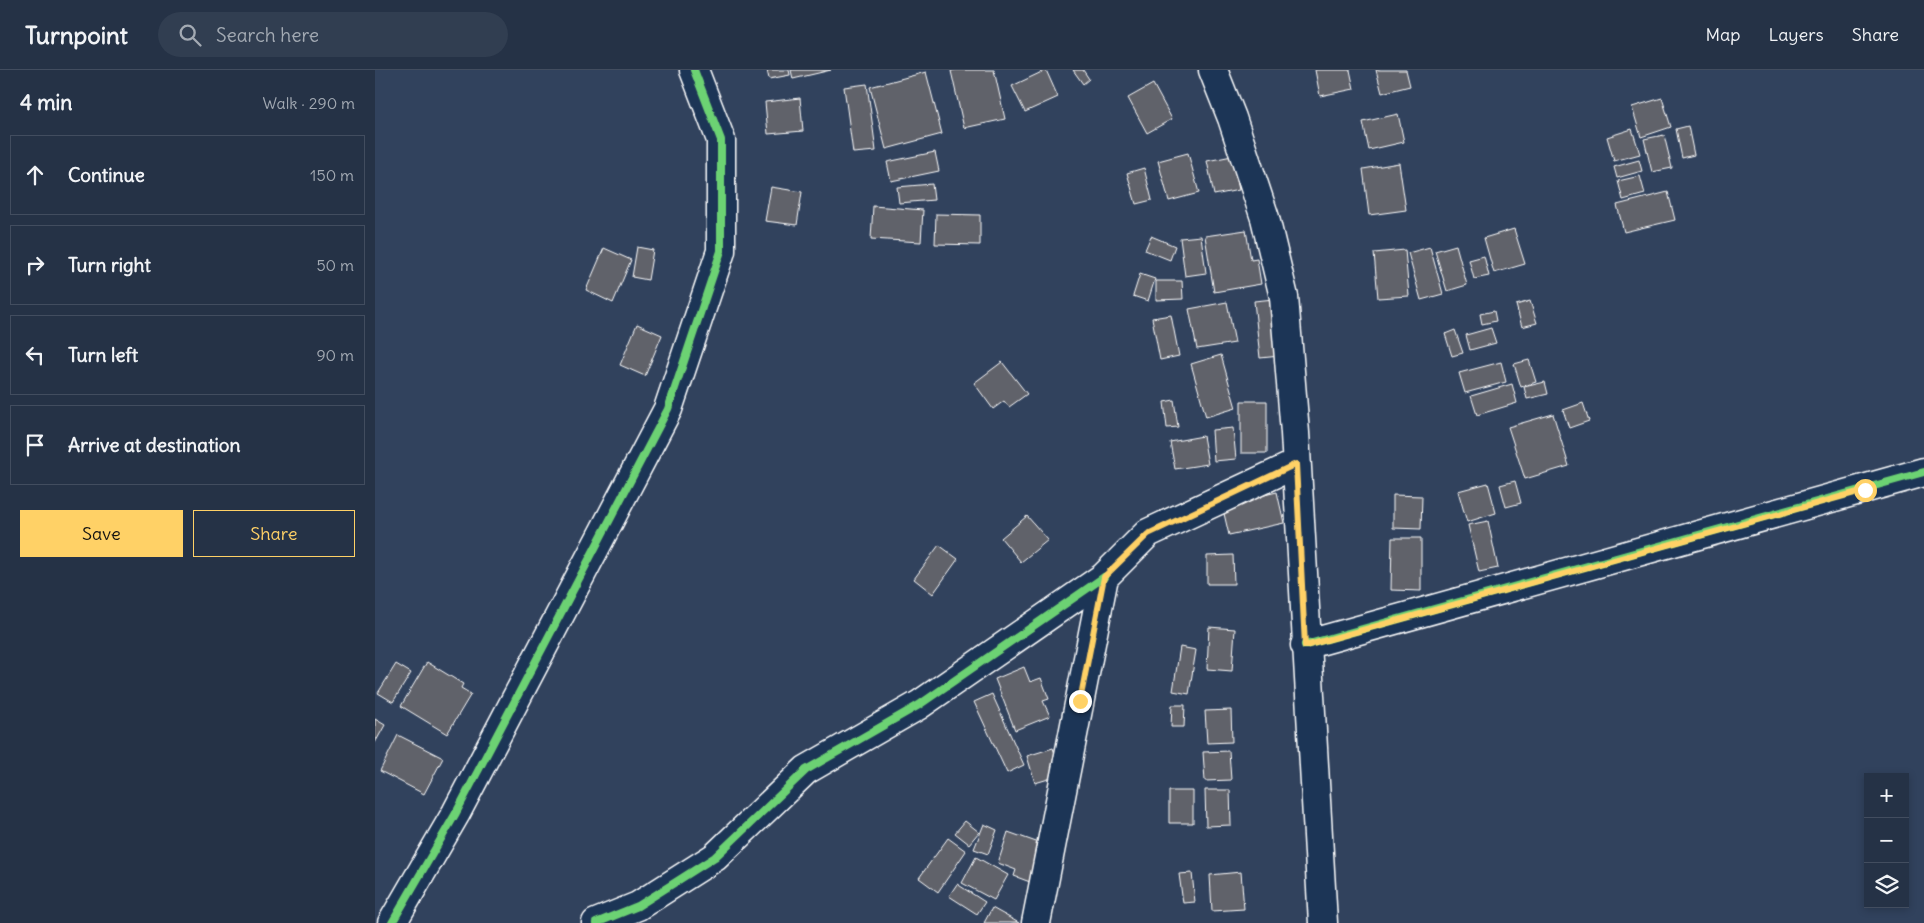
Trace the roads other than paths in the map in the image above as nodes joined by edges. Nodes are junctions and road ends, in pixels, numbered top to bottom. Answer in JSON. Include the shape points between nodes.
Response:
{"nodes":[{"id":1,"x":694,"y":70,"type":"edge"},
{"id":2,"x":1213,"y":70,"type":"edge"},
{"id":3,"x":1296,"y":464,"type":"junction"},
{"id":4,"x":1924,"y":472,"type":"edge"},
{"id":5,"x":1104,"y":577,"type":"junction"},
{"id":6,"x":1305,"y":646,"type":"junction"},
{"id":7,"x":392,"y":923,"type":"edge"},
{"id":8,"x":595,"y":923,"type":"edge"},
{"id":9,"x":1036,"y":923,"type":"edge"},
{"id":10,"x":1323,"y":923,"type":"edge"}],
"edges":[{"from":1,"to":7,"type":"street","via":[[721,140],[721,252],[668,409],[465,795]]},
{"from":2,"to":3,"type":"street","via":[[1265,218],[1284,297]]},
{"from":3,"to":5,"type":"street","via":[[1148,534]]},
{"from":3,"to":6,"type":"street"},
{"from":4,"to":6,"type":"street"},
{"from":5,"to":8,"type":"street","via":[[919,705],[806,770],[715,856],[638,906]]},
{"from":5,"to":9,"type":"street"},
{"from":6,"to":10,"type":"street"}]}
